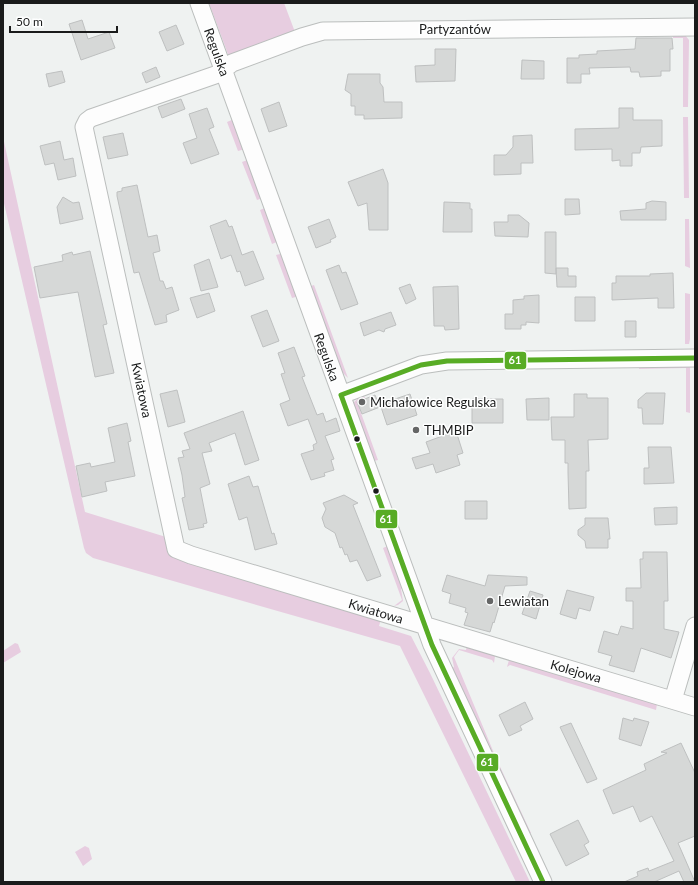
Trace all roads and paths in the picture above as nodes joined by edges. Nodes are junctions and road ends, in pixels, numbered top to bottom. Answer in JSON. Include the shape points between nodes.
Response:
{"nodes":[{"id":1,"x":199,"y":3,"type":"edge"},
{"id":2,"x":695,"y":27,"type":"edge"},
{"id":3,"x":224,"y":70,"type":"junction"},
{"id":4,"x":695,"y":358,"type":"edge"},
{"id":5,"x":341,"y":395,"type":"junction"},
{"id":6,"x":425,"y":626,"type":"junction"},
{"id":7,"x":695,"y":626,"type":"edge"},
{"id":8,"x":457,"y":636,"type":"junction"},
{"id":9,"x":439,"y":659,"type":"junction"},
{"id":10,"x":673,"y":700,"type":"junction"},
{"id":11,"x":695,"y":707,"type":"edge"},
{"id":12,"x":543,"y":882,"type":"edge"}],
"edges":[{"from":1,"to":3,"type":"street","name":"Regulska"},
{"from":2,"to":3,"type":"street","name":"Partyzantów","via":[[323,31],[232,63]]},
{"from":3,"to":5,"type":"street","name":"Regulska"},
{"from":3,"to":6,"type":"street","name":"Kwiatowa","via":[[90,118],[84,125],[174,545],[178,550],[191,555]]},
{"from":4,"to":5,"type":"street","via":[[447,361],[415,368]]},
{"from":5,"to":6,"type":"street","name":"Regulska"},
{"from":6,"to":8,"type":"street","name":"Kolejowa"},
{"from":6,"to":9,"type":"street","name":"Regulska"},
{"from":7,"to":10,"type":"street"},
{"from":8,"to":9,"type":"street","via":[[444,645]]},
{"from":8,"to":10,"type":"street","name":"Kolejowa"},
{"from":9,"to":12,"type":"street","name":"Regulska"},
{"from":10,"to":11,"type":"street","name":"Kolejowa"}]}
